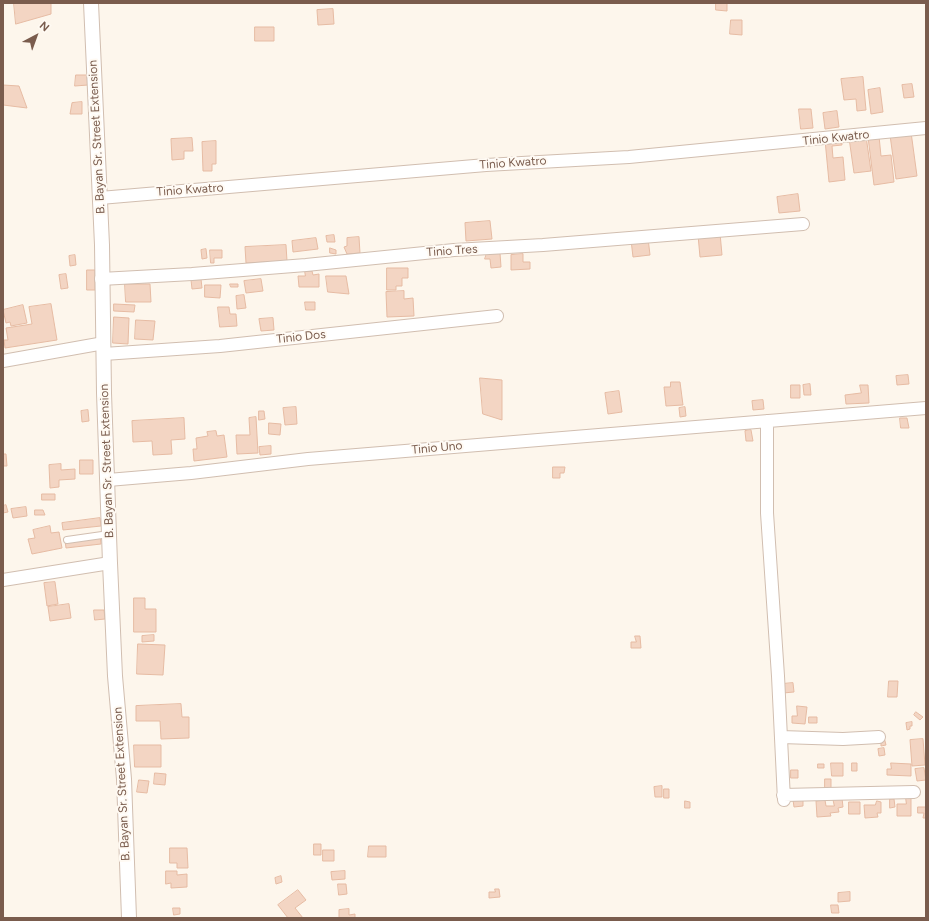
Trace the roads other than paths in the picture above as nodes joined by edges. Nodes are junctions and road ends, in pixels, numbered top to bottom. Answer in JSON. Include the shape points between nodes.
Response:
{"nodes":[{"id":1,"x":91,"y":3,"type":"edge"},
{"id":2,"x":926,"y":128,"type":"edge"},
{"id":3,"x":100,"y":198,"type":"junction"},
{"id":4,"x":803,"y":224,"type":"dead end"},
{"id":5,"x":102,"y":279,"type":"junction"},
{"id":6,"x":497,"y":316,"type":"dead end"},
{"id":7,"x":104,"y":348,"type":"junction"},
{"id":8,"x":3,"y":361,"type":"edge"},
{"id":9,"x":926,"y":408,"type":"edge"},
{"id":10,"x":767,"y":421,"type":"junction"},
{"id":11,"x":108,"y":480,"type":"junction"},
{"id":12,"x":109,"y":534,"type":"junction"},
{"id":13,"x":67,"y":540,"type":"dead end"},
{"id":14,"x":110,"y":563,"type":"junction"},
{"id":15,"x":3,"y":580,"type":"edge"},
{"id":16,"x":781,"y":737,"type":"junction"},
{"id":17,"x":879,"y":737,"type":"dead end"},
{"id":18,"x":914,"y":792,"type":"dead end"},
{"id":19,"x":129,"y":918,"type":"edge"}],
"edges":[{"from":1,"to":3,"type":"street","name":"B. Bayan Sr. Street Extension"},
{"from":2,"to":3,"type":"street","name":"Tinio Kwatro","via":[[629,157],[486,165]]},
{"from":3,"to":5,"type":"street","name":"B. Bayan Sr. Street Extension"},
{"from":4,"to":5,"type":"street","name":"Tinio Tres","via":[[543,246],[454,250],[192,274]]},
{"from":5,"to":7,"type":"street","name":"B. Bayan Sr. Street Extension"},
{"from":6,"to":7,"type":"street","name":"Tinio Dos","via":[[220,346]]},
{"from":7,"to":8,"type":"street","name":"Tinio Dos"},
{"from":7,"to":11,"type":"street","name":"B. Bayan Sr. Street Extension"},
{"from":9,"to":10,"type":"street","name":"Tinio Uno"},
{"from":10,"to":11,"type":"street","name":"Tinio Uno","via":[[308,459]]},
{"from":10,"to":16,"type":"street","via":[[766,514]]},
{"from":11,"to":12,"type":"street","name":"B. Bayan Sr. Street Extension"},
{"from":12,"to":13,"type":"lane"},
{"from":12,"to":14,"type":"street","name":"B. Bayan Sr. Street Extension"},
{"from":14,"to":15,"type":"street"},
{"from":14,"to":19,"type":"street","name":"B. Bayan Sr. Street Extension","via":[[115,676],[124,779]]},
{"from":16,"to":17,"type":"street"},
{"from":16,"to":18,"type":"street","via":[[783,797]]}]}
